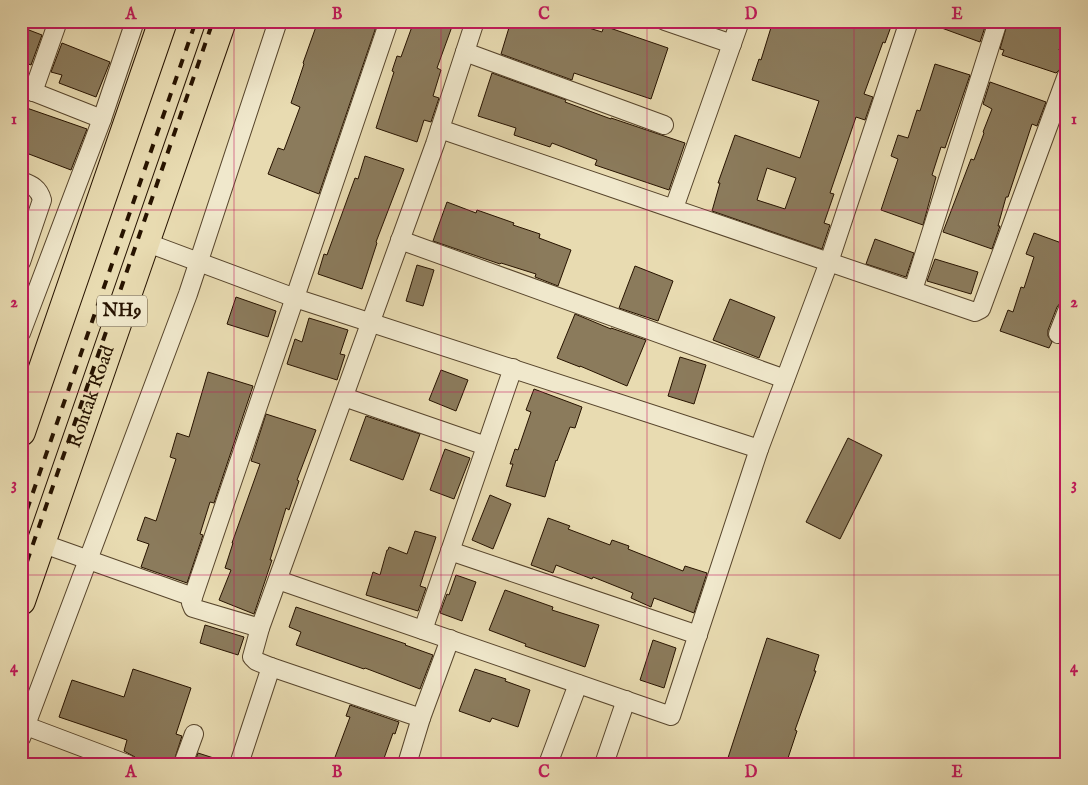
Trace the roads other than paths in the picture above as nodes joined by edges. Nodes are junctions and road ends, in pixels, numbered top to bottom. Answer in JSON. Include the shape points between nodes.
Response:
{"nodes":[{"id":1,"x":58,"y":21,"type":"edge"},
{"id":2,"x":135,"y":21,"type":"edge"},
{"id":3,"x":163,"y":21,"type":"edge"},
{"id":4,"x":222,"y":21,"type":"edge"},
{"id":5,"x":278,"y":21,"type":"edge"},
{"id":6,"x":389,"y":21,"type":"edge"},
{"id":7,"x":475,"y":21,"type":"edge"},
{"id":8,"x":665,"y":21,"type":"edge"},
{"id":9,"x":740,"y":21,"type":"edge"},
{"id":10,"x":909,"y":21,"type":"edge"},
{"id":11,"x":998,"y":21,"type":"edge"},
{"id":12,"x":732,"y":44,"type":"junction"},
{"id":13,"x":465,"y":52,"type":"junction"},
{"id":14,"x":1067,"y":75,"type":"edge"},
{"id":15,"x":27,"y":89,"type":"edge"},
{"id":16,"x":102,"y":119,"type":"junction"},
{"id":17,"x":664,"y":125,"type":"dead end"},
{"id":18,"x":440,"y":129,"type":"junction"},
{"id":19,"x":28,"y":184,"type":"edge"},
{"id":20,"x":70,"y":202,"type":"junction"},
{"id":21,"x":674,"y":208,"type":"junction"},
{"id":22,"x":400,"y":240,"type":"junction"},
{"id":23,"x":145,"y":242,"type":"junction"},
{"id":24,"x":21,"y":262,"type":"edge"},
{"id":25,"x":199,"y":262,"type":"junction"},
{"id":26,"x":829,"y":262,"type":"junction"},
{"id":27,"x":913,"y":290,"type":"junction"},
{"id":28,"x":295,"y":298,"type":"junction"},
{"id":29,"x":1067,"y":311,"type":"edge"},
{"id":30,"x":371,"y":322,"type":"junction"},
{"id":31,"x":21,"y":333,"type":"edge"},
{"id":32,"x":1058,"y":334,"type":"dead end"},
{"id":33,"x":513,"y":368,"type":"junction"},
{"id":34,"x":785,"y":379,"type":"junction"},
{"id":35,"x":344,"y":397,"type":"junction"},
{"id":36,"x":21,"y":432,"type":"edge"},
{"id":37,"x":486,"y":446,"type":"junction"},
{"id":38,"x":759,"y":449,"type":"junction"},
{"id":39,"x":41,"y":543,"type":"junction"},
{"id":40,"x":450,"y":551,"type":"junction"},
{"id":41,"x":88,"y":560,"type":"junction"},
{"id":42,"x":278,"y":580,"type":"junction"},
{"id":43,"x":193,"y":597,"type":"junction"},
{"id":44,"x":21,"y":601,"type":"edge"},
{"id":45,"x":260,"y":628,"type":"junction"},
{"id":46,"x":423,"y":630,"type":"junction"},
{"id":47,"x":698,"y":635,"type":"junction"},
{"id":48,"x":450,"y":639,"type":"junction"},
{"id":49,"x":271,"y":667,"type":"junction"},
{"id":50,"x":578,"y":684,"type":"junction"},
{"id":51,"x":626,"y":700,"type":"junction"},
{"id":52,"x":421,"y":718,"type":"junction"},
{"id":53,"x":23,"y":729,"type":"edge"},
{"id":54,"x":194,"y":734,"type":"dead end"},
{"id":55,"x":118,"y":762,"type":"edge"},
{"id":56,"x":183,"y":764,"type":"edge"},
{"id":57,"x":239,"y":764,"type":"edge"},
{"id":58,"x":407,"y":764,"type":"edge"},
{"id":59,"x":548,"y":764,"type":"edge"},
{"id":60,"x":604,"y":764,"type":"edge"}],
"edges":[{"from":1,"to":15,"type":"street"},
{"from":2,"to":16,"type":"street"},
{"from":3,"to":36,"type":"main road","number":"NH9"},
{"from":4,"to":23,"type":"main road","name":"Rohtak Road","number":"NH9"},
{"from":5,"to":25,"type":"street"},
{"from":6,"to":28,"type":"street"},
{"from":7,"to":13,"type":"street"},
{"from":8,"to":12,"type":"street"},
{"from":9,"to":12,"type":"street"},
{"from":10,"to":26,"type":"street"},
{"from":11,"to":27,"type":"street"},
{"from":12,"to":21,"type":"street"},
{"from":13,"to":17,"type":"street"},
{"from":13,"to":18,"type":"street"},
{"from":14,"to":27,"type":"street","via":[[981,309],[972,312]]},
{"from":15,"to":16,"type":"street"},
{"from":16,"to":20,"type":"street"},
{"from":18,"to":21,"type":"street"},
{"from":18,"to":22,"type":"street"},
{"from":19,"to":20,"type":"street"},
{"from":19,"to":24,"type":"street","via":[[39,190],[42,200]]},
{"from":20,"to":31,"type":"street"},
{"from":21,"to":26,"type":"street"},
{"from":22,"to":30,"type":"street"},
{"from":22,"to":34,"type":"street"},
{"from":23,"to":25,"type":"street"},
{"from":23,"to":39,"type":"main road","name":"Rohtak Road","number":"NH9"},
{"from":25,"to":28,"type":"street"},
{"from":25,"to":41,"type":"street"},
{"from":26,"to":27,"type":"street"},
{"from":26,"to":34,"type":"street"},
{"from":28,"to":30,"type":"street"},
{"from":28,"to":43,"type":"street"},
{"from":29,"to":32,"type":"street"},
{"from":30,"to":33,"type":"street"},
{"from":30,"to":35,"type":"street"},
{"from":33,"to":37,"type":"street"},
{"from":33,"to":38,"type":"street"},
{"from":34,"to":38,"type":"street"},
{"from":35,"to":37,"type":"street"},
{"from":35,"to":42,"type":"street"},
{"from":37,"to":40,"type":"street"},
{"from":38,"to":47,"type":"street"},
{"from":39,"to":41,"type":"street"},
{"from":39,"to":44,"type":"main road","name":"Rohtak Road","number":"NH9"},
{"from":40,"to":46,"type":"street"},
{"from":40,"to":47,"type":"street"},
{"from":41,"to":43,"type":"street"},
{"from":41,"to":53,"type":"street"},
{"from":42,"to":45,"type":"street"},
{"from":42,"to":46,"type":"street"},
{"from":43,"to":45,"type":"street","via":[[193,608]]},
{"from":45,"to":49,"type":"street","via":[[252,656]]},
{"from":46,"to":48,"type":"street"},
{"from":47,"to":51,"type":"street","via":[[671,716]]},
{"from":48,"to":50,"type":"street"},
{"from":48,"to":52,"type":"street"},
{"from":49,"to":52,"type":"street"},
{"from":49,"to":57,"type":"street"},
{"from":50,"to":51,"type":"street"},
{"from":50,"to":59,"type":"street"},
{"from":51,"to":60,"type":"street"},
{"from":52,"to":58,"type":"street"},
{"from":53,"to":55,"type":"street"},
{"from":54,"to":56,"type":"street"}]}
